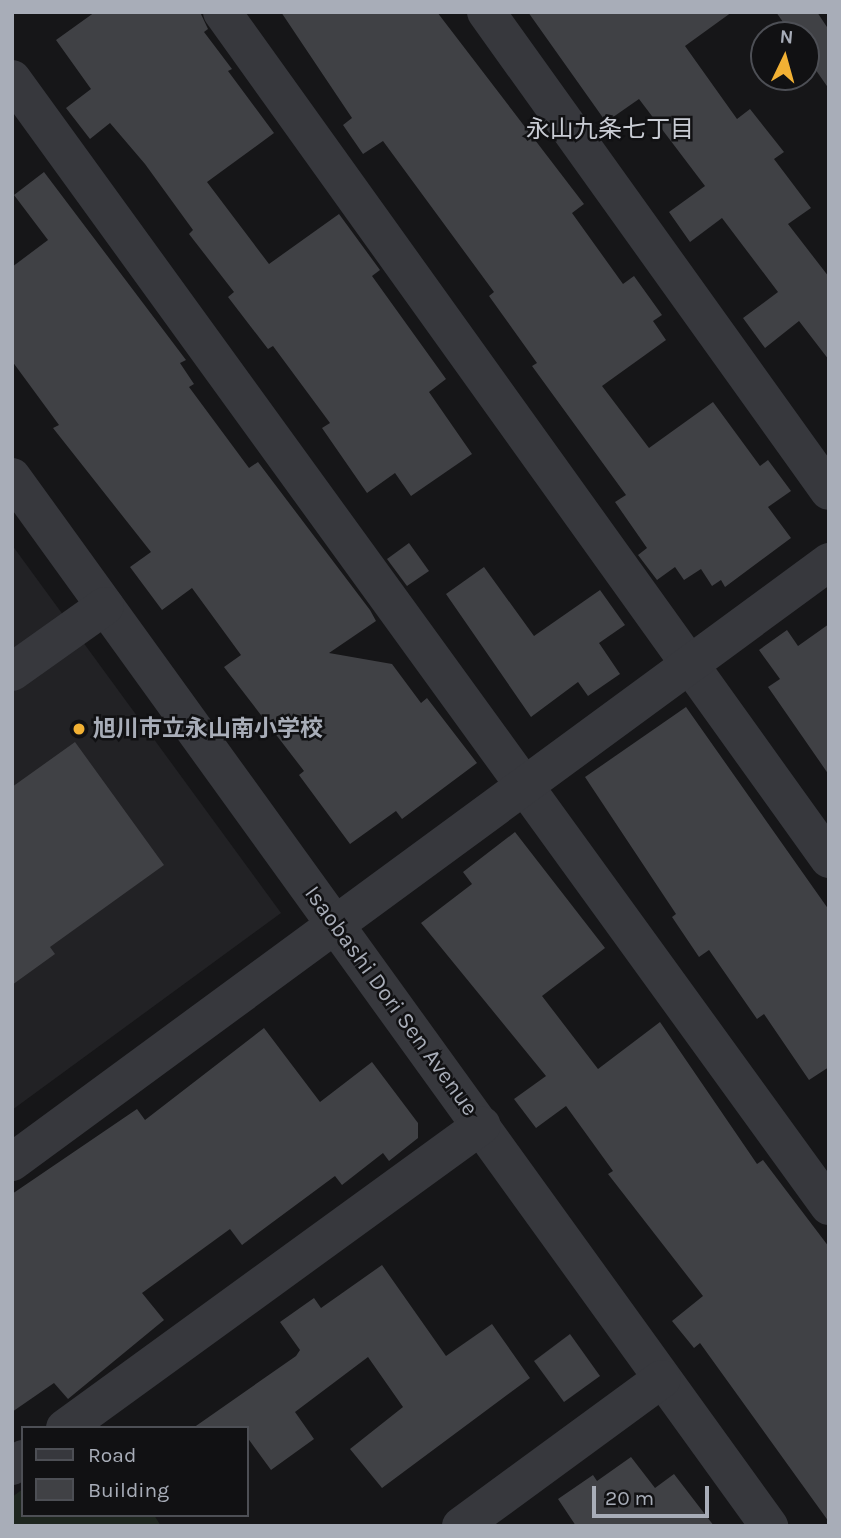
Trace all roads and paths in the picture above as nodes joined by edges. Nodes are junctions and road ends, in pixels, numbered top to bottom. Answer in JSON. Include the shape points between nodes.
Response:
{"nodes":[{"id":1,"x":222,"y":12,"type":"edge"},
{"id":2,"x":486,"y":12,"type":"edge"},
{"id":3,"x":12,"y":79,"type":"edge"},
{"id":4,"x":12,"y":477,"type":"edge"},
{"id":5,"x":829,"y":491,"type":"edge"},
{"id":6,"x":829,"y":562,"type":"edge"},
{"id":7,"x":105,"y":606,"type":"junction"},
{"id":8,"x":687,"y":663,"type":"junction"},
{"id":9,"x":12,"y":673,"type":"edge"},
{"id":10,"x":524,"y":786,"type":"junction"},
{"id":11,"x":829,"y":859,"type":"edge"},
{"id":12,"x":334,"y":925,"type":"junction"},
{"id":13,"x":482,"y":1125,"type":"junction"},
{"id":14,"x":12,"y":1162,"type":"edge"},
{"id":15,"x":829,"y":1206,"type":"edge"},
{"id":16,"x":662,"y":1379,"type":"junction"},
{"id":17,"x":68,"y":1426,"type":"edge"},
{"id":18,"x":461,"y":1526,"type":"edge"},
{"id":19,"x":769,"y":1526,"type":"edge"}],
"edges":[{"from":1,"to":8,"type":"street"},
{"from":2,"to":5,"type":"street"},
{"from":3,"to":10,"type":"street"},
{"from":4,"to":7,"type":"street","name":"Isaobashi Dori Sen Avenue"},
{"from":6,"to":8,"type":"street"},
{"from":7,"to":9,"type":"street"},
{"from":7,"to":12,"type":"street","name":"Isaobashi Dori Sen Avenue"},
{"from":8,"to":10,"type":"street"},
{"from":8,"to":11,"type":"street"},
{"from":10,"to":12,"type":"street"},
{"from":10,"to":15,"type":"street"},
{"from":12,"to":13,"type":"street","name":"Isaobashi Dori Sen Avenue"},
{"from":12,"to":14,"type":"street"},
{"from":13,"to":16,"type":"street","name":"Isaobashi Dori Sen Avenue"},
{"from":13,"to":17,"type":"street"},
{"from":16,"to":18,"type":"street"},
{"from":16,"to":19,"type":"street","name":"Isaobashi Dori Sen Avenue"}]}
